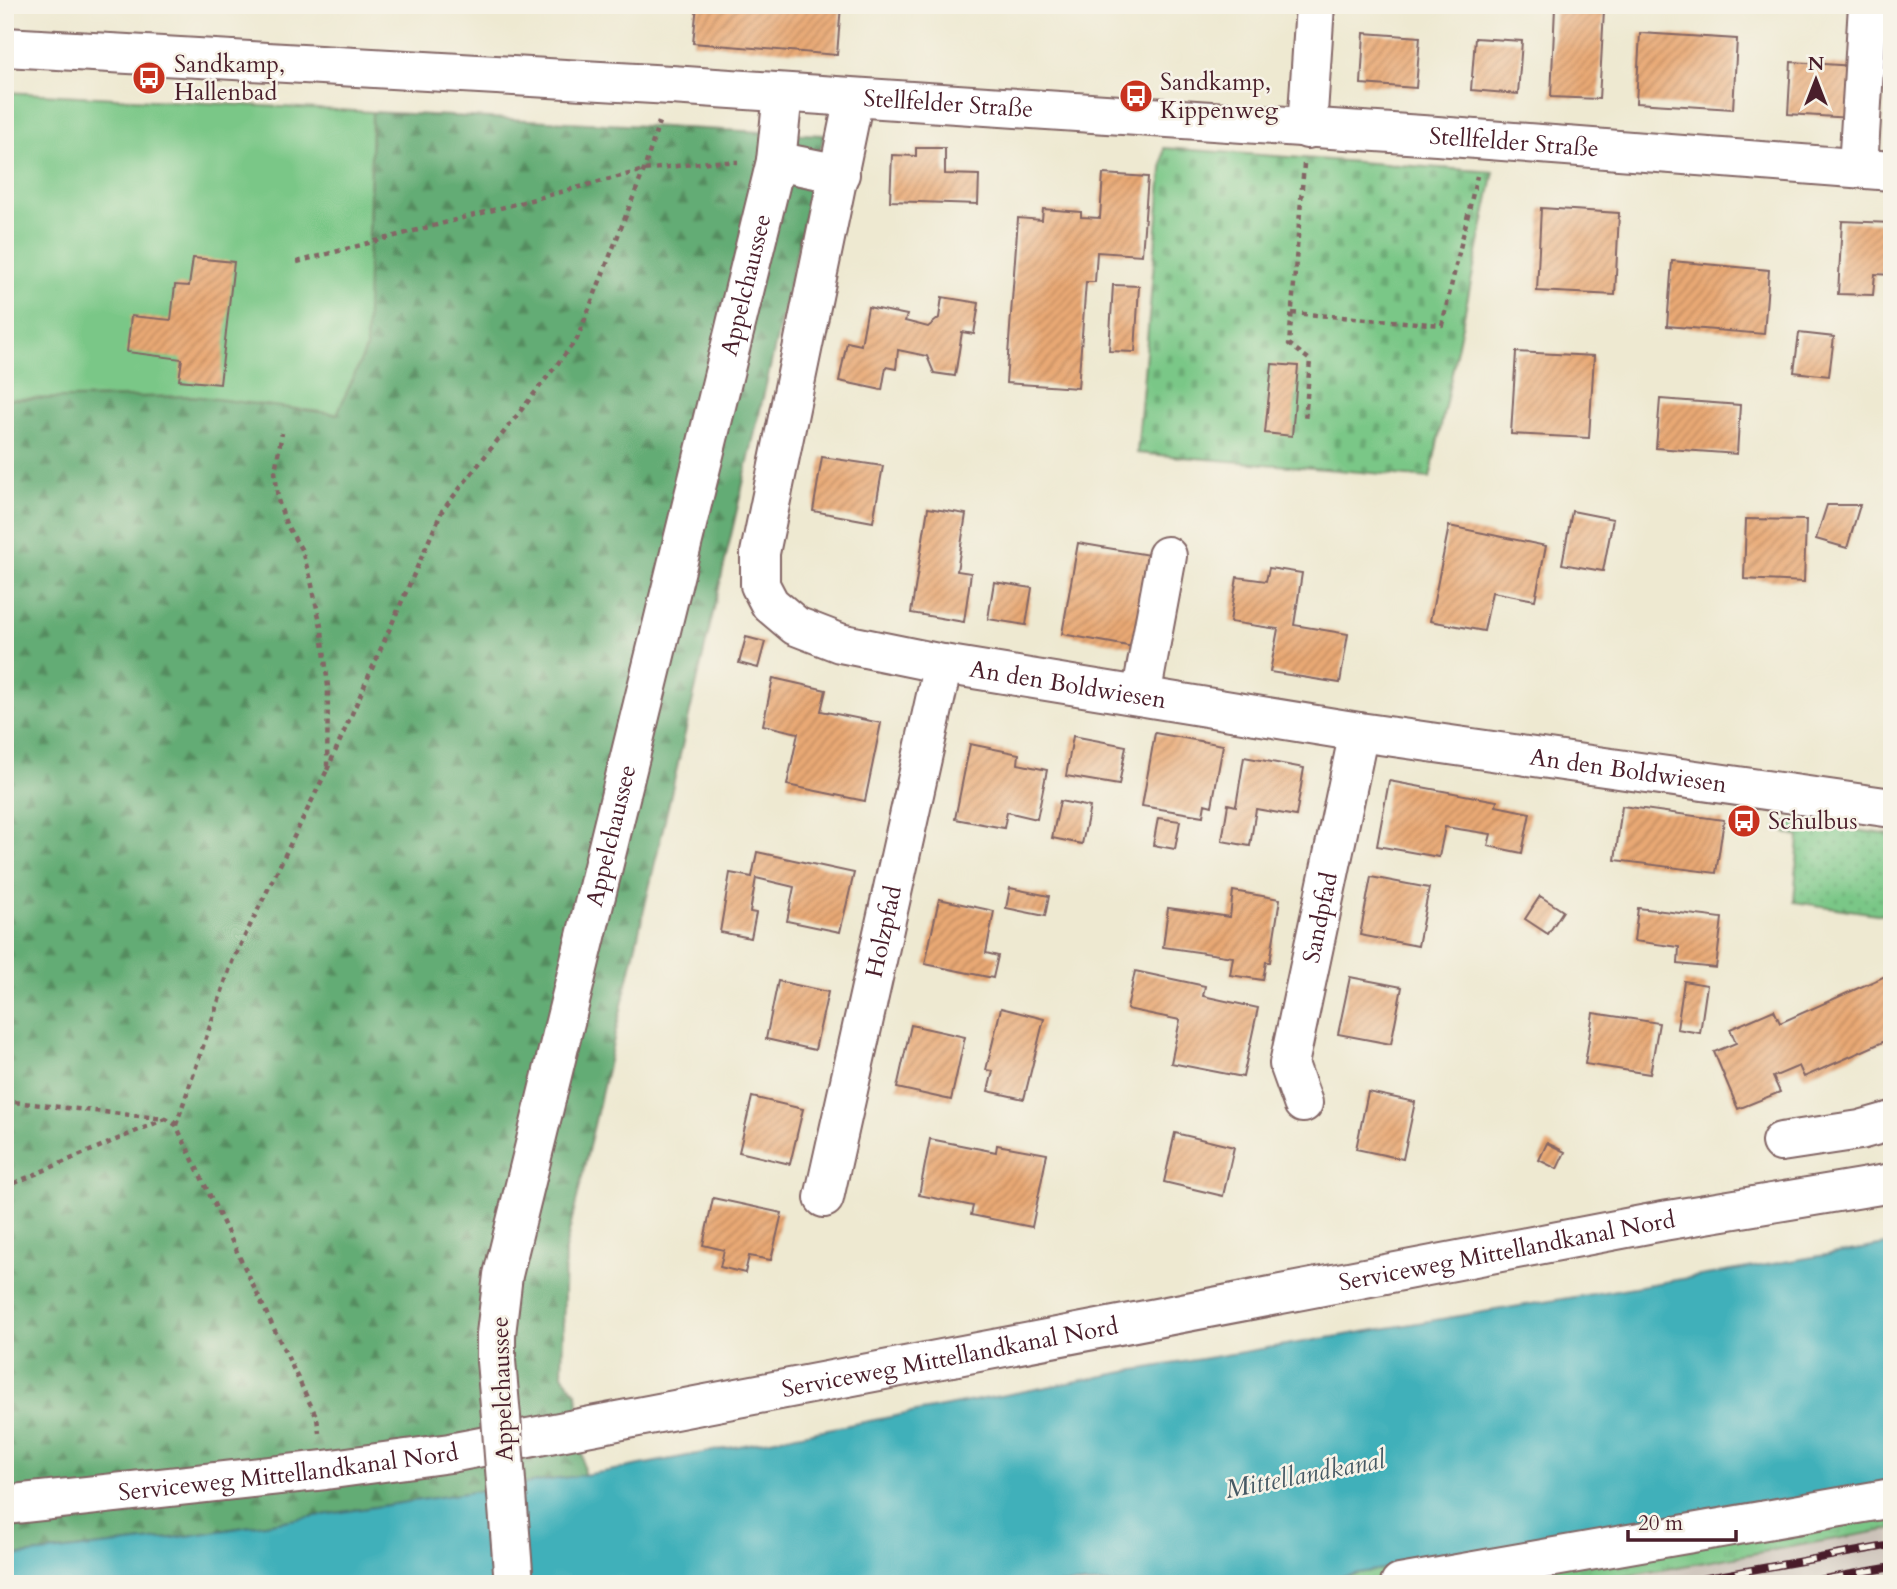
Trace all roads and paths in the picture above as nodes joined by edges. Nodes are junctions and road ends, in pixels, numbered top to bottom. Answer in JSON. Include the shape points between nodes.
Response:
{"nodes":[{"id":1,"x":1315,"y":5,"type":"edge"},
{"id":2,"x":1868,"y":5,"type":"edge"},
{"id":3,"x":5,"y":47,"type":"edge"},
{"id":4,"x":671,"y":85,"type":"junction"},
{"id":5,"x":783,"y":93,"type":"junction"},
{"id":6,"x":854,"y":98,"type":"junction"},
{"id":7,"x":1307,"y":129,"type":"junction"},
{"id":8,"x":1485,"y":140,"type":"junction"},
{"id":9,"x":775,"y":161,"type":"junction"},
{"id":10,"x":1875,"y":169,"type":"edge"},
{"id":11,"x":644,"y":170,"type":"junction"},
{"id":12,"x":840,"y":174,"type":"junction"},
{"id":13,"x":297,"y":262,"type":"dead end"},
{"id":14,"x":1292,"y":313,"type":"junction"},
{"id":15,"x":1304,"y":421,"type":"dead end"},
{"id":16,"x":282,"y":433,"type":"dead end"},
{"id":17,"x":1167,"y":556,"type":"dead end"},
{"id":18,"x":943,"y":664,"type":"junction"},
{"id":19,"x":1141,"y":696,"type":"junction"},
{"id":20,"x":1359,"y":732,"type":"junction"},
{"id":21,"x":327,"y":769,"type":"junction"},
{"id":22,"x":1892,"y":808,"type":"edge"},
{"id":23,"x":5,"y":1101,"type":"edge"},
{"id":24,"x":1303,"y":1103,"type":"dead end"},
{"id":25,"x":166,"y":1119,"type":"junction"},
{"id":26,"x":1892,"y":1121,"type":"edge"},
{"id":27,"x":176,"y":1125,"type":"junction"},
{"id":28,"x":1781,"y":1142,"type":"dead end"},
{"id":29,"x":1892,"y":1182,"type":"edge"},
{"id":30,"x":5,"y":1187,"type":"edge"},
{"id":31,"x":824,"y":1198,"type":"dead end"},
{"id":32,"x":325,"y":1470,"type":"junction"},
{"id":33,"x":1892,"y":1498,"type":"edge"},
{"id":34,"x":5,"y":1505,"type":"edge"},
{"id":35,"x":514,"y":1584,"type":"edge"},
{"id":36,"x":1400,"y":1584,"type":"edge"}],
"edges":[{"from":1,"to":7,"type":"street"},
{"from":2,"to":10,"type":"street"},
{"from":3,"to":4,"type":"street","name":"Stellfelder Straße"},
{"from":4,"to":5,"type":"street","name":"Stellfelder Straße"},
{"from":4,"to":11,"type":"path"},
{"from":5,"to":6,"type":"street","name":"Stellfelder Straße"},
{"from":5,"to":9,"type":"street","name":"Appelchaussee"},
{"from":6,"to":7,"type":"street","name":"Stellfelder Straße"},
{"from":6,"to":12,"type":"street","name":"An den Boldwiesen"},
{"from":7,"to":8,"type":"street","name":"Stellfelder Straße"},
{"from":7,"to":14,"type":"path"},
{"from":8,"to":10,"type":"street","name":"Stellfelder Straße"},
{"from":8,"to":14,"type":"path","via":[[1443,325]]},
{"from":9,"to":11,"type":"path","via":[[708,162]]},
{"from":9,"to":12,"type":"street"},
{"from":9,"to":35,"type":"street","name":"Appelchaussee","bridge":true,"via":[[503,1275],[496,1361]]},
{"from":11,"to":13,"type":"path"},
{"from":11,"to":21,"type":"path","via":[[577,339],[442,511]]},
{"from":12,"to":18,"type":"street","name":"An den Boldwiesen","via":[[760,553],[760,585],[770,604],[796,626],[840,643]]},
{"from":14,"to":15,"type":"path","via":[[1289,344],[1310,360]]},
{"from":16,"to":21,"type":"path","via":[[275,471],[278,500],[301,549],[323,631]]},
{"from":17,"to":19,"type":"street"},
{"from":18,"to":19,"type":"street","name":"An den Boldwiesen"},
{"from":18,"to":31,"type":"street","name":"Holzpfad"},
{"from":19,"to":20,"type":"street","name":"An den Boldwiesen"},
{"from":20,"to":22,"type":"street","name":"An den Boldwiesen"},
{"from":20,"to":24,"type":"street","name":"Sandpfad","via":[[1289,1064]]},
{"from":21,"to":27,"type":"path","via":[[232,962]]},
{"from":23,"to":25,"type":"path"},
{"from":25,"to":27,"type":"path"},
{"from":25,"to":30,"type":"path"},
{"from":26,"to":28,"type":"street"},
{"from":27,"to":32,"type":"path","via":[[317,1418]]},
{"from":29,"to":32,"type":"street","name":"Serviceweg Mittellandkanal Nord","via":[[1662,1221],[450,1453]]},
{"from":32,"to":34,"type":"street","name":"Serviceweg Mittellandkanal Nord"},
{"from":33,"to":36,"type":"street"}]}
